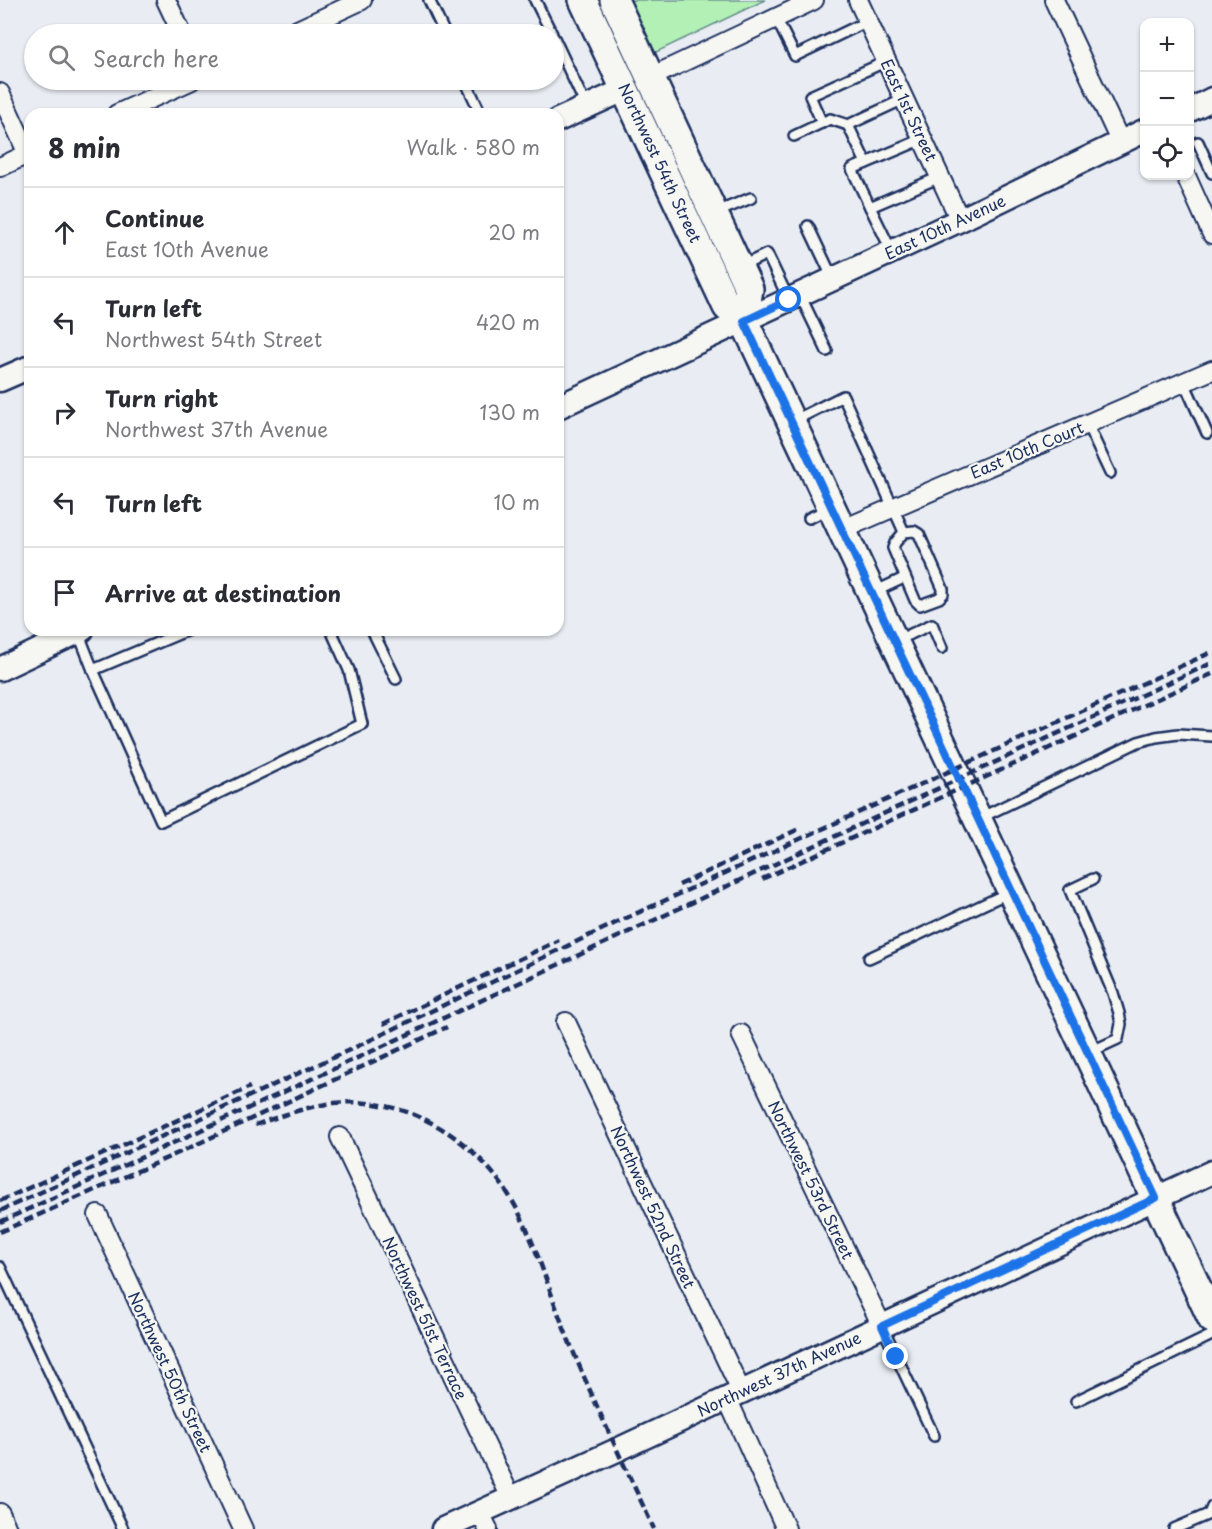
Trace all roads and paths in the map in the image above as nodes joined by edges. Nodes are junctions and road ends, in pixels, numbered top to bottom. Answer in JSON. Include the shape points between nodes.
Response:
{"nodes":[{"id":1,"x":166,"y":0,"type":"edge"},
{"id":2,"x":362,"y":0,"type":"edge"},
{"id":3,"x":429,"y":0,"type":"edge"},
{"id":4,"x":536,"y":0,"type":"edge"},
{"id":5,"x":583,"y":0,"type":"edge"},
{"id":6,"x":596,"y":0,"type":"edge"},
{"id":7,"x":614,"y":0,"type":"edge"},
{"id":8,"x":814,"y":0,"type":"edge"},
{"id":9,"x":858,"y":0,"type":"edge"},
{"id":10,"x":1054,"y":0,"type":"edge"},
{"id":11,"x":776,"y":18,"type":"junction"},
{"id":12,"x":868,"y":21,"type":"junction"},
{"id":13,"x":177,"y":24,"type":"edge"},
{"id":14,"x":310,"y":24,"type":"edge"},
{"id":15,"x":440,"y":24,"type":"edge"},
{"id":16,"x":547,"y":24,"type":"edge"},
{"id":17,"x":564,"y":60,"type":"edge"},
{"id":18,"x":886,"y":61,"type":"junction"},
{"id":19,"x":646,"y":68,"type":"junction"},
{"id":20,"x":626,"y":89,"type":"junction"},
{"id":21,"x":170,"y":90,"type":"edge"},
{"id":22,"x":470,"y":90,"type":"edge"},
{"id":23,"x":0,"y":93,"type":"edge"},
{"id":24,"x":904,"y":99,"type":"junction"},
{"id":25,"x":1212,"y":99,"type":"edge"},
{"id":26,"x":586,"y":107,"type":"junction"},
{"id":27,"x":130,"y":108,"type":"edge"},
{"id":28,"x":478,"y":108,"type":"edge"},
{"id":29,"x":1194,"y":108,"type":"edge"},
{"id":30,"x":564,"y":117,"type":"edge"},
{"id":31,"x":822,"y":123,"type":"junction"},
{"id":32,"x":848,"y":125,"type":"junction"},
{"id":33,"x":1140,"y":133,"type":"edge"},
{"id":34,"x":794,"y":135,"type":"dead end"},
{"id":35,"x":923,"y":139,"type":"junction"},
{"id":36,"x":1198,"y":142,"type":"dead end"},
{"id":37,"x":24,"y":143,"type":"edge"},
{"id":38,"x":1121,"y":143,"type":"junction"},
{"id":39,"x":24,"y":156,"type":"edge"},
{"id":40,"x":866,"y":163,"type":"junction"},
{"id":41,"x":0,"y":167,"type":"edge"},
{"id":42,"x":1212,"y":173,"type":"edge"},
{"id":43,"x":940,"y":177,"type":"junction"},
{"id":44,"x":1188,"y":180,"type":"edge"},
{"id":45,"x":751,"y":198,"type":"dead end"},
{"id":46,"x":870,"y":207,"type":"junction"},
{"id":47,"x":715,"y":213,"type":"junction"},
{"id":48,"x":960,"y":220,"type":"junction"},
{"id":49,"x":808,"y":226,"type":"dead end"},
{"id":50,"x":1211,"y":228,"type":"edge"},
{"id":51,"x":892,"y":252,"type":"junction"},
{"id":52,"x":740,"y":267,"type":"junction"},
{"id":53,"x":833,"y":279,"type":"junction"},
{"id":54,"x":795,"y":297,"type":"junction"},
{"id":55,"x":744,"y":321,"type":"junction"},
{"id":56,"x":827,"y":351,"type":"dead end"},
{"id":57,"x":24,"y":370,"type":"edge"},
{"id":58,"x":1212,"y":370,"type":"edge"},
{"id":59,"x":0,"y":380,"type":"edge"},
{"id":60,"x":1184,"y":382,"type":"junction"},
{"id":61,"x":564,"y":404,"type":"edge"},
{"id":62,"x":791,"y":422,"type":"junction"},
{"id":63,"x":1087,"y":424,"type":"junction"},
{"id":64,"x":1207,"y":433,"type":"dead end"},
{"id":65,"x":1110,"y":473,"type":"dead end"},
{"id":66,"x":893,"y":508,"type":"junction"},
{"id":67,"x":827,"y":519,"type":"junction"},
{"id":68,"x":904,"y":532,"type":"junction"},
{"id":69,"x":904,"y":578,"type":"junction"},
{"id":70,"x":871,"y":593,"type":"junction"},
{"id":71,"x":69,"y":636,"type":"edge"},
{"id":72,"x":82,"y":636,"type":"edge"},
{"id":73,"x":174,"y":636,"type":"edge"},
{"id":74,"x":334,"y":636,"type":"edge"},
{"id":75,"x":375,"y":636,"type":"edge"},
{"id":76,"x":896,"y":641,"type":"junction"},
{"id":77,"x":942,"y":648,"type":"dead end"},
{"id":78,"x":0,"y":669,"type":"edge"},
{"id":79,"x":93,"y":670,"type":"junction"},
{"id":80,"x":396,"y":679,"type":"dead end"},
{"id":81,"x":1212,"y":735,"type":"edge"},
{"id":82,"x":978,"y":819,"type":"junction"},
{"id":83,"x":1093,"y":879,"type":"dead end"},
{"id":84,"x":1012,"y":891,"type":"junction"},
{"id":85,"x":869,"y":958,"type":"dead end"},
{"id":86,"x":566,"y":1022,"type":"dead end"},
{"id":87,"x":741,"y":1034,"type":"dead end"},
{"id":88,"x":1088,"y":1053,"type":"junction"},
{"id":89,"x":340,"y":1137,"type":"dead end"},
{"id":90,"x":1212,"y":1172,"type":"edge"},
{"id":91,"x":1156,"y":1198,"type":"junction"},
{"id":92,"x":98,"y":1215,"type":"dead end"},
{"id":93,"x":0,"y":1267,"type":"edge"},
{"id":94,"x":1212,"y":1319,"type":"edge"},
{"id":95,"x":882,"y":1326,"type":"junction"},
{"id":96,"x":1212,"y":1335,"type":"edge"},
{"id":97,"x":734,"y":1394,"type":"junction"},
{"id":98,"x":1076,"y":1401,"type":"dead end"},
{"id":99,"x":934,"y":1436,"type":"dead end"},
{"id":100,"x":511,"y":1498,"type":"junction"},
{"id":101,"x":0,"y":1513,"type":"edge"},
{"id":102,"x":1211,"y":1514,"type":"edge"},
{"id":103,"x":484,"y":1520,"type":"edge"},
{"id":104,"x":7,"y":1529,"type":"edge"},
{"id":105,"x":123,"y":1529,"type":"edge"},
{"id":106,"x":243,"y":1529,"type":"edge"},
{"id":107,"x":443,"y":1529,"type":"edge"},
{"id":108,"x":786,"y":1529,"type":"edge"},
{"id":109,"x":1174,"y":1529,"type":"edge"}],
"edges":[{"from":1,"to":13,"type":"street"},
{"from":2,"to":14,"type":"street"},
{"from":3,"to":15,"type":"lane"},
{"from":4,"to":16,"type":"lane"},
{"from":5,"to":20,"type":"main road","name":"Northwest 54th Street"},
{"from":6,"to":19,"type":"main road","via":[[616,44]]},
{"from":7,"to":19,"type":"main road","name":"Northwest 54th Street"},
{"from":8,"to":11,"type":"street"},
{"from":9,"to":12,"type":"street","name":"East 1st Street"},
{"from":10,"to":38,"type":"street"},
{"from":11,"to":12,"type":"lane","via":[[795,56]]},
{"from":11,"to":19,"type":"street"},
{"from":12,"to":18,"type":"street","name":"East 1st Street"},
{"from":17,"to":26,"type":"lane"},
{"from":18,"to":24,"type":"street","name":"East 1st Street"},
{"from":18,"to":31,"type":"lane","via":[[810,96]]},
{"from":19,"to":47,"type":"main road","name":"Northwest 54th Street"},
{"from":20,"to":26,"type":"street"},
{"from":20,"to":55,"type":"main road","name":"Northwest 54th Street","via":[[727,307]]},
{"from":21,"to":27,"type":"street"},
{"from":22,"to":28,"type":"lane"},
{"from":23,"to":37,"type":"street"},
{"from":24,"to":32,"type":"lane"},
{"from":24,"to":35,"type":"street","name":"East 1st Street"},
{"from":25,"to":29,"type":"street"},
{"from":26,"to":30,"type":"street"},
{"from":31,"to":32,"type":"lane","via":[[830,119]]},
{"from":31,"to":34,"type":"lane"},
{"from":32,"to":40,"type":"lane"},
{"from":33,"to":38,"type":"street","name":"East 10th Avenue"},
{"from":35,"to":40,"type":"lane"},
{"from":35,"to":43,"type":"street","name":"East 1st Street"},
{"from":36,"to":42,"type":"lane"},
{"from":38,"to":48,"type":"street","name":"East 10th Avenue"},
{"from":39,"to":41,"type":"street"},
{"from":40,"to":46,"type":"lane","via":[[852,169]]},
{"from":43,"to":46,"type":"lane"},
{"from":43,"to":48,"type":"street","name":"East 1st Street"},
{"from":44,"to":50,"type":"street"},
{"from":45,"to":47,"type":"lane"},
{"from":46,"to":51,"type":"lane"},
{"from":47,"to":52,"type":"main road","name":"Northwest 54th Street"},
{"from":48,"to":51,"type":"street","name":"East 10th Avenue"},
{"from":49,"to":53,"type":"lane"},
{"from":51,"to":53,"type":"street","name":"East 10th Avenue"},
{"from":52,"to":54,"type":"lane","via":[[767,254]]},
{"from":52,"to":55,"type":"main road","name":"Northwest 54th Street","via":[[749,289]]},
{"from":53,"to":54,"type":"street","name":"East 10th Avenue"},
{"from":54,"to":55,"type":"street","name":"East 10th Avenue"},
{"from":54,"to":56,"type":"lane"},
{"from":55,"to":61,"type":"street","name":"East 10th Avenue"},
{"from":55,"to":62,"type":"main road","name":"Northwest 54th Street"},
{"from":57,"to":59,"type":"street"},
{"from":58,"to":60,"type":"street","name":"East 10th Court"},
{"from":60,"to":63,"type":"street","name":"East 10th Court"},
{"from":60,"to":64,"type":"lane"},
{"from":62,"to":66,"type":"lane","via":[[843,396]]},
{"from":62,"to":67,"type":"main road","name":"Northwest 54th Street"},
{"from":63,"to":65,"type":"lane"},
{"from":63,"to":66,"type":"street","name":"East 10th Court"},
{"from":66,"to":67,"type":"street","name":"East 10th Court"},
{"from":66,"to":68,"type":"lane"},
{"from":67,"to":70,"type":"main road","name":"Northwest 54th Street"},
{"from":68,"to":69,"type":"lane","via":[[893,548]]},
{"from":68,"to":69,"type":"lane","via":[[919,534],[943,594],[920,604]]},
{"from":69,"to":70,"type":"lane"},
{"from":70,"to":76,"type":"main road","name":"Northwest 54th Street"},
{"from":71,"to":78,"type":"street"},
{"from":72,"to":79,"type":"lane"},
{"from":73,"to":79,"type":"lane"},
{"from":74,"to":79,"type":"lane","via":[[349,670],[362,724],[161,820]]},
{"from":75,"to":80,"type":"lane"},
{"from":76,"to":77,"type":"lane","via":[[932,624]]},
{"from":76,"to":82,"type":"main road","name":"Northwest 54th Street"},
{"from":81,"to":82,"type":"lane","via":[[1178,734],[1138,742]]},
{"from":82,"to":84,"type":"main road","name":"Northwest 54th Street"},
{"from":83,"to":88,"type":"lane","via":[[1070,890],[1113,993],[1120,1024],[1118,1039]]},
{"from":84,"to":85,"type":"lane"},
{"from":84,"to":88,"type":"main road","name":"Northwest 54th Street"},
{"from":86,"to":97,"type":"street","name":"Northwest 52nd Street"},
{"from":87,"to":95,"type":"street","name":"Northwest 53rd Street"},
{"from":88,"to":91,"type":"main road","name":"Northwest 54th Street"},
{"from":89,"to":100,"type":"street","name":"Northwest 51st Terrace"},
{"from":90,"to":91,"type":"street","name":"Northwest 37th Avenue"},
{"from":91,"to":94,"type":"main road","name":"Northwest 54th Street"},
{"from":91,"to":95,"type":"street","name":"Northwest 37th Avenue"},
{"from":92,"to":106,"type":"street","name":"Northwest 50th Street"},
{"from":93,"to":105,"type":"lane"},
{"from":95,"to":97,"type":"street","name":"Northwest 37th Avenue"},
{"from":95,"to":99,"type":"lane"},
{"from":96,"to":98,"type":"lane"},
{"from":97,"to":100,"type":"street","name":"Northwest 37th Avenue"},
{"from":97,"to":108,"type":"street","name":"Northwest 52nd Street"},
{"from":100,"to":103,"type":"street","name":"Northwest 37th Avenue"},
{"from":101,"to":104,"type":"street"},
{"from":102,"to":109,"type":"lane"},
{"from":103,"to":107,"type":"street","name":"Northwest 37th Avenue"}]}
